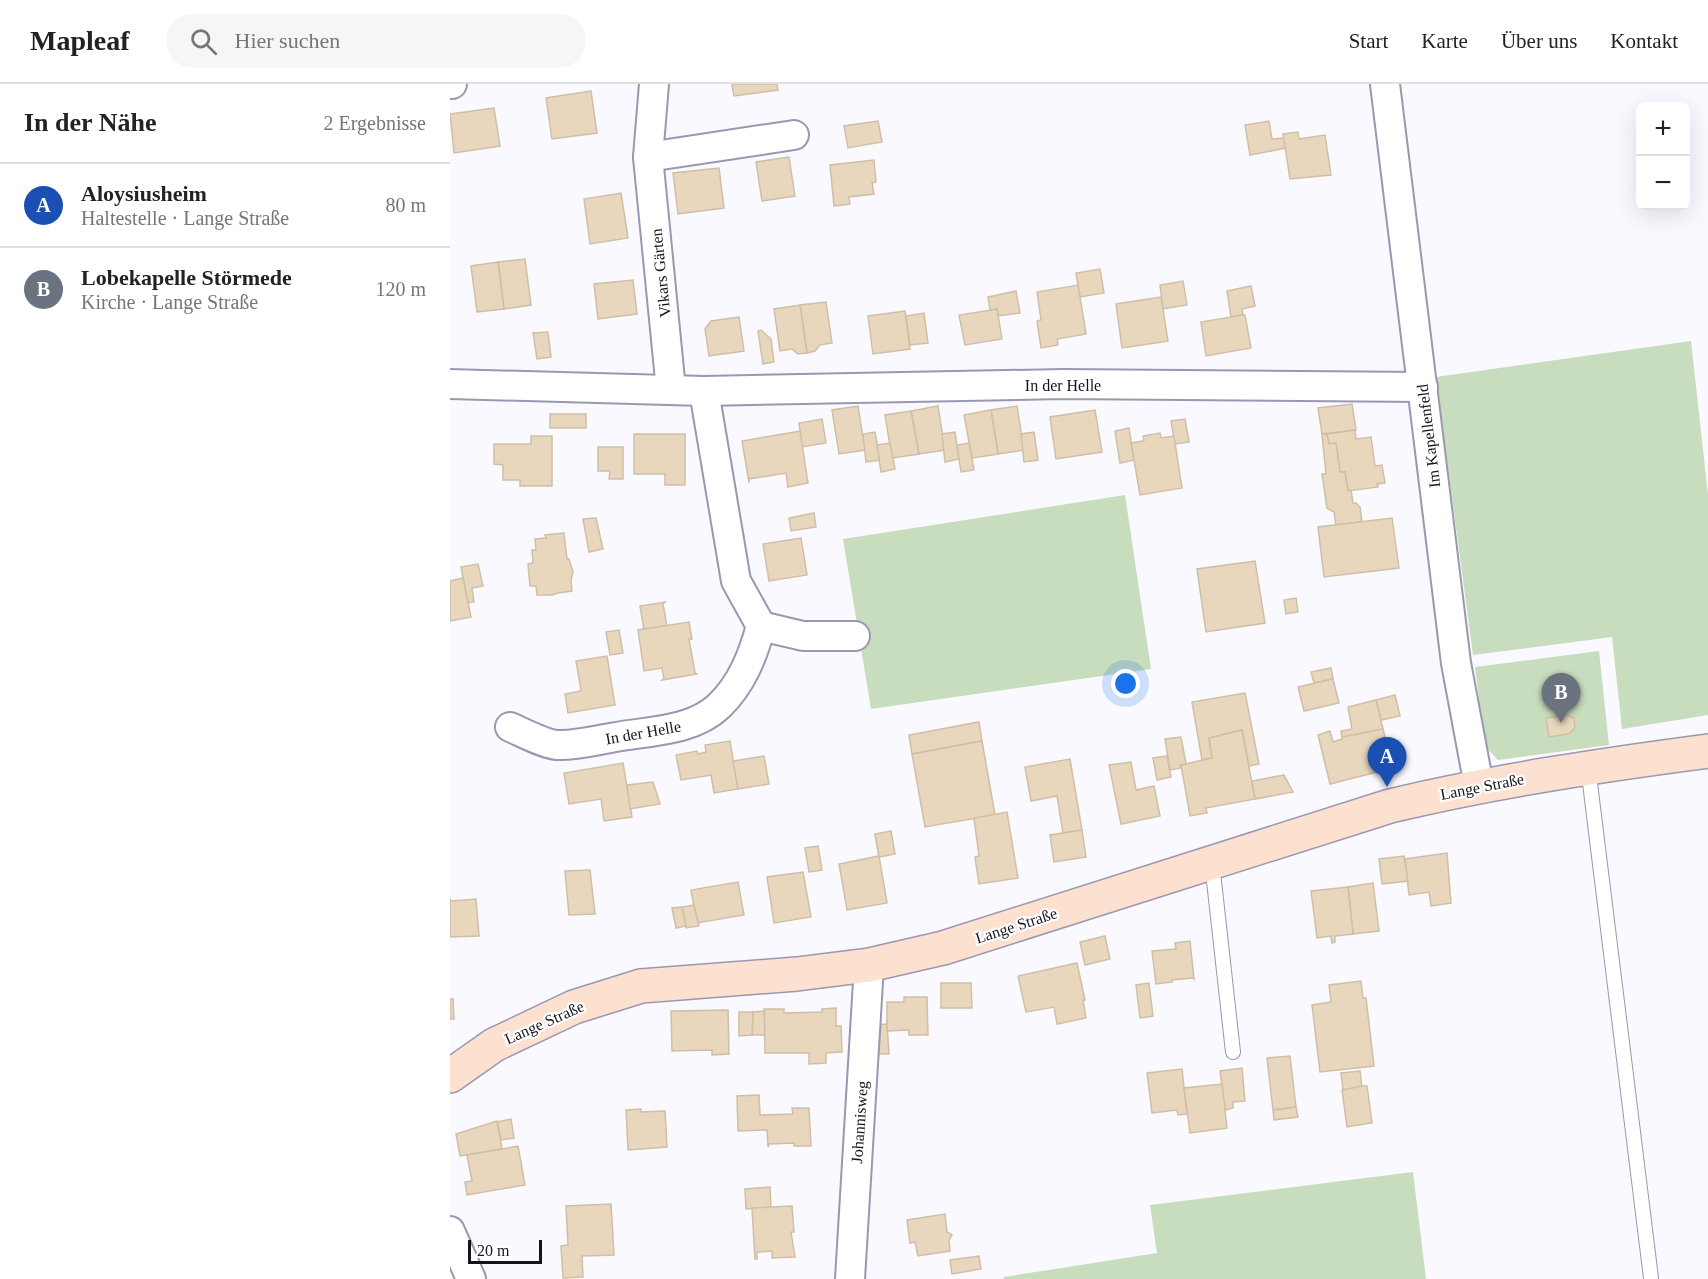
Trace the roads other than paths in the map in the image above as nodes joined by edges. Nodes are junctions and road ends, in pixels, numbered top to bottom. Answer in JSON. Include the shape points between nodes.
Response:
{"nodes":[{"id":1,"x":654,"y":84,"type":"edge"},
{"id":2,"x":1384,"y":84,"type":"edge"},
{"id":3,"x":794,"y":135,"type":"dead end"},
{"id":4,"x":648,"y":157,"type":"junction"},
{"id":5,"x":450,"y":384,"type":"edge"},
{"id":6,"x":1423,"y":387,"type":"junction"},
{"id":7,"x":671,"y":390,"type":"junction"},
{"id":8,"x":704,"y":391,"type":"junction"},
{"id":9,"x":761,"y":626,"type":"junction"},
{"id":10,"x":855,"y":636,"type":"dead end"},
{"id":11,"x":510,"y":727,"type":"dead end"},
{"id":12,"x":1708,"y":751,"type":"edge"},
{"id":13,"x":1588,"y":766,"type":"junction"},
{"id":14,"x":1479,"y":786,"type":"junction"},
{"id":15,"x":1212,"y":863,"type":"junction"},
{"id":16,"x":869,"y":965,"type":"junction"},
{"id":17,"x":1233,"y":1052,"type":"dead end"},
{"id":18,"x":450,"y":1076,"type":"edge"},
{"id":19,"x":450,"y":1231,"type":"edge"},
{"id":20,"x":1651,"y":1278,"type":"edge"},
{"id":21,"x":471,"y":1279,"type":"edge"},
{"id":22,"x":850,"y":1279,"type":"edge"}],
"edges":[{"from":1,"to":4,"type":"street","name":"Vikars Gärten"},
{"from":2,"to":6,"type":"street","name":"Im Kapellenfeld"},
{"from":3,"to":4,"type":"street"},
{"from":4,"to":7,"type":"street","name":"Vikars Gärten"},
{"from":5,"to":7,"type":"street","name":"In der Helle"},
{"from":6,"to":8,"type":"street","name":"In der Helle","via":[[1063,384]]},
{"from":6,"to":14,"type":"street","name":"Im Kapellenfeld","via":[[1456,663]]},
{"from":7,"to":8,"type":"street","name":"In der Helle"},
{"from":8,"to":9,"type":"street","via":[[736,581]]},
{"from":9,"to":10,"type":"street","via":[[803,636]]},
{"from":9,"to":11,"type":"street","name":"In der Helle","via":[[747,668],[729,695],[705,717],[665,729],[555,745]]},
{"from":12,"to":13,"type":"main road","name":"Lange Straße"},
{"from":13,"to":14,"type":"main road","name":"Lange Straße"},
{"from":13,"to":20,"type":"lane"},
{"from":14,"to":15,"type":"main road","name":"Lange Straße","via":[[1390,806]]},
{"from":15,"to":16,"type":"main road","name":"Lange Straße","via":[[943,948]]},
{"from":15,"to":17,"type":"lane"},
{"from":16,"to":18,"type":"main road","name":"Lange Straße","via":[[641,986],[574,1006],[494,1045]]},
{"from":16,"to":22,"type":"street","name":"Johannisweg"},
{"from":19,"to":21,"type":"street"}]}
